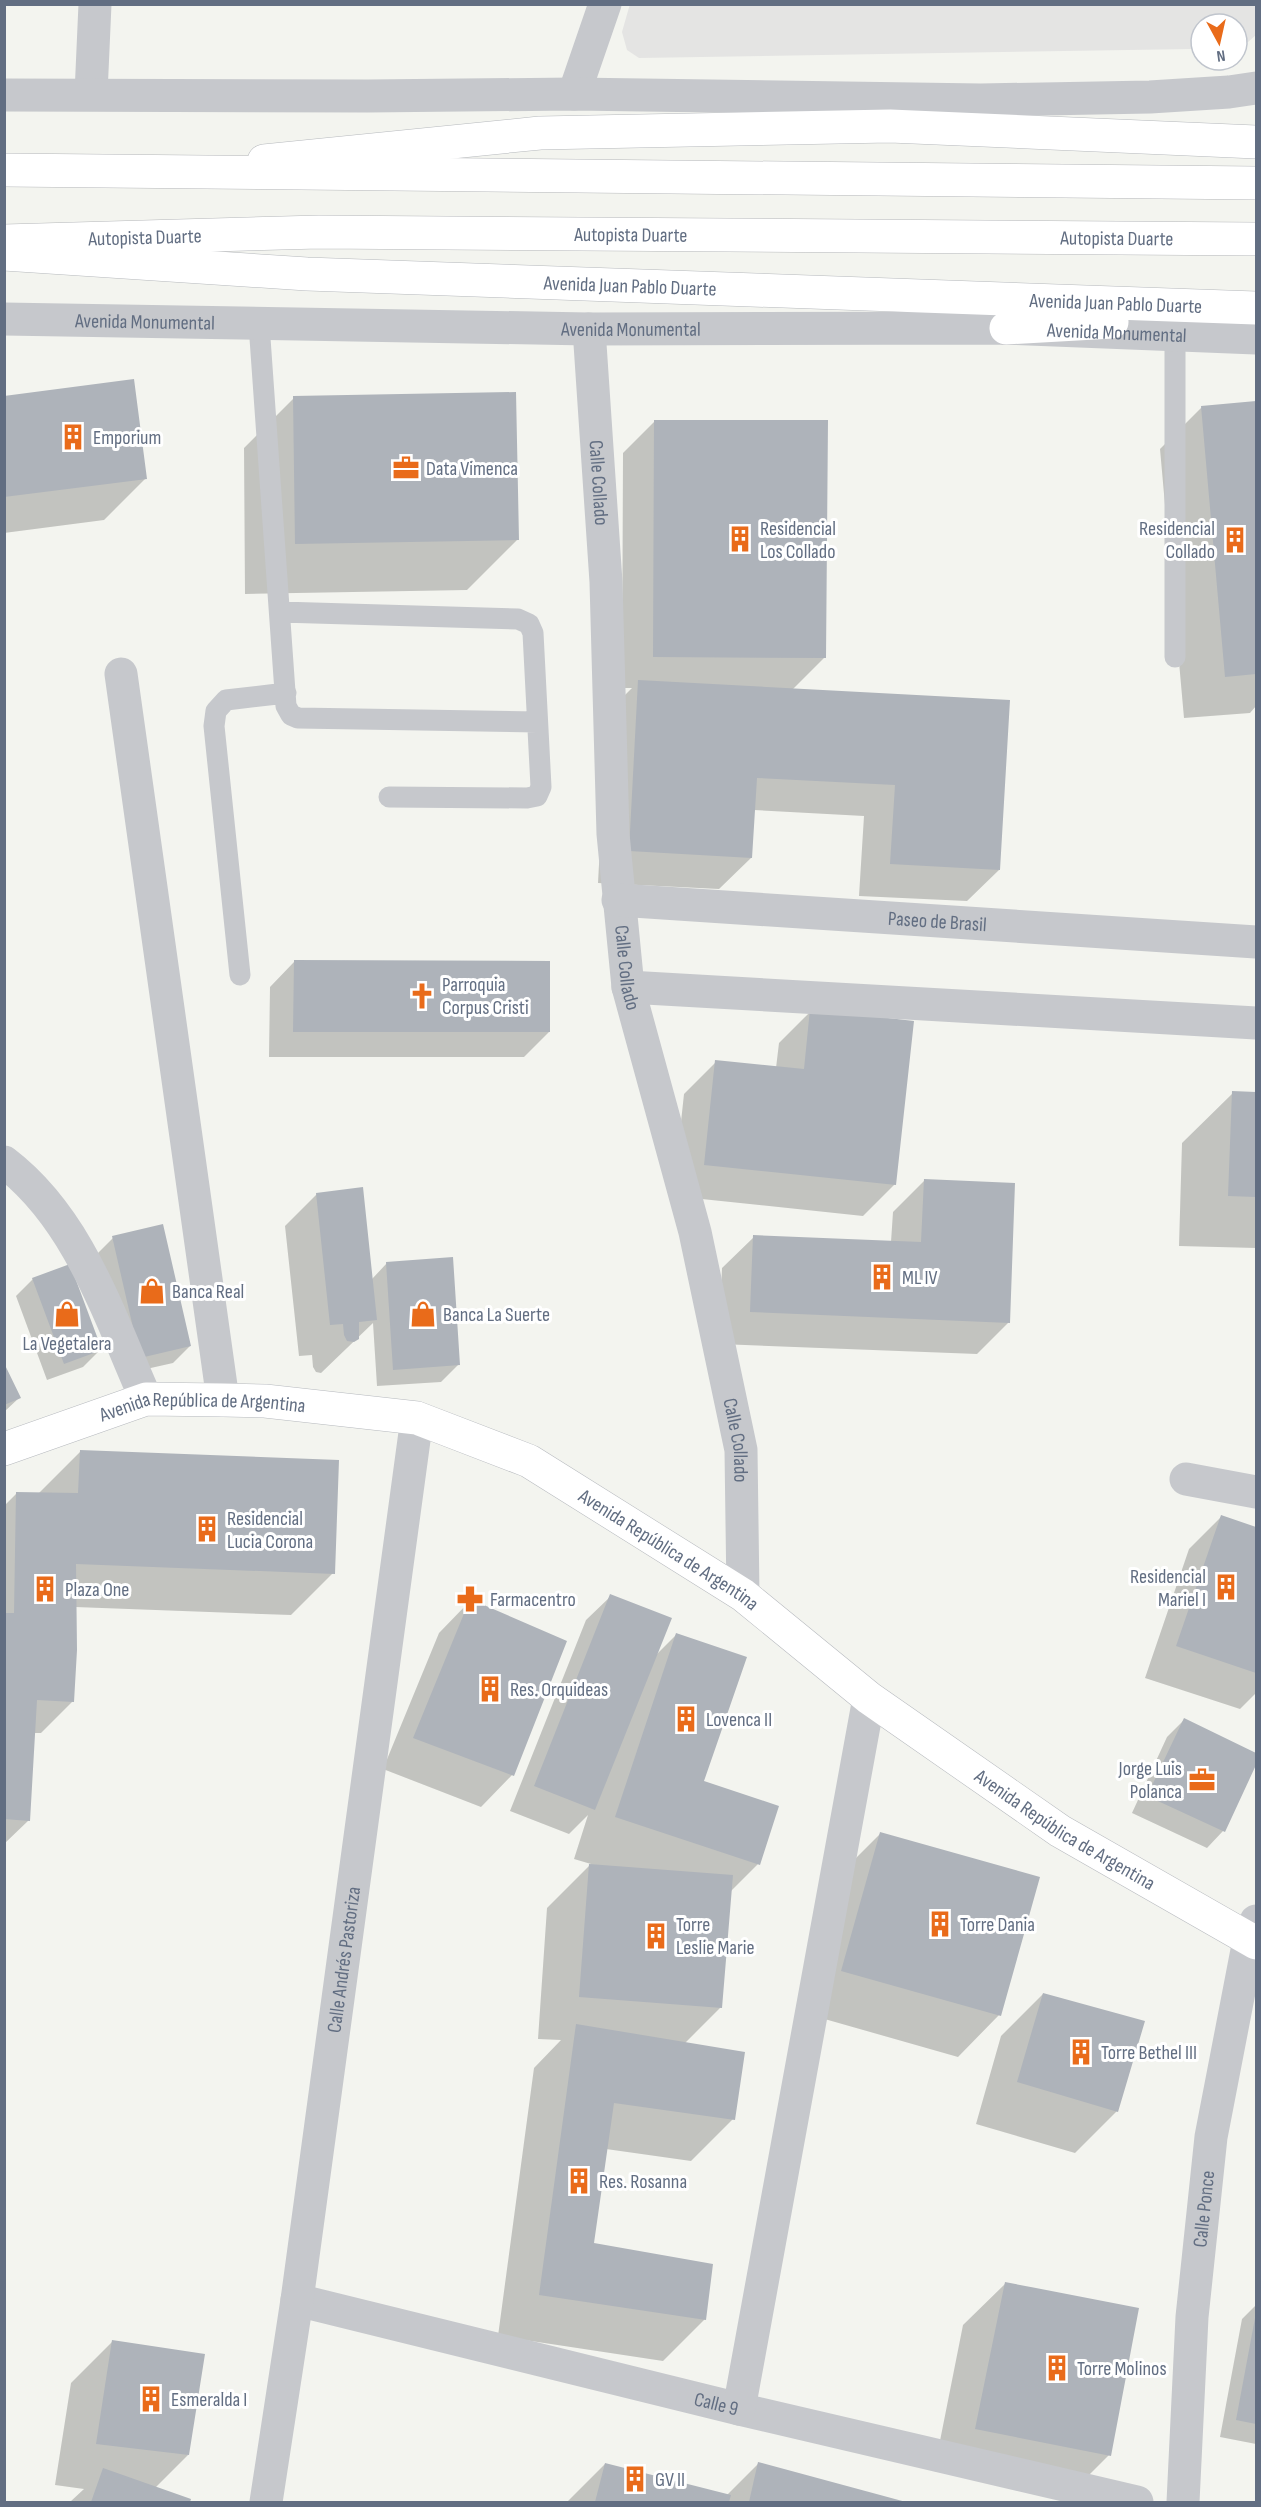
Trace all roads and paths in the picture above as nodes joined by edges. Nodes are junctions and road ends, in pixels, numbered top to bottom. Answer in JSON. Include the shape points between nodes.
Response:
{"nodes":[{"id":1,"x":95,"y":4,"type":"edge"},
{"id":2,"x":605,"y":4,"type":"edge"},
{"id":3,"x":1247,"y":88,"type":"edge"},
{"id":4,"x":91,"y":94,"type":"junction"},
{"id":5,"x":574,"y":94,"type":"junction"},
{"id":6,"x":4,"y":95,"type":"edge"},
{"id":7,"x":1257,"y":142,"type":"edge"},
{"id":8,"x":4,"y":170,"type":"edge"},
{"id":9,"x":173,"y":171,"type":"junction"},
{"id":10,"x":1257,"y":183,"type":"edge"},
{"id":11,"x":1257,"y":239,"type":"edge"},
{"id":12,"x":4,"y":241,"type":"edge"},
{"id":13,"x":4,"y":254,"type":"edge"},
{"id":14,"x":1257,"y":308,"type":"edge"},
{"id":15,"x":1257,"y":314,"type":"edge"},
{"id":16,"x":4,"y":319,"type":"edge"},
{"id":17,"x":259,"y":324,"type":"junction"},
{"id":18,"x":1006,"y":328,"type":"junction"},
{"id":19,"x":589,"y":329,"type":"junction"},
{"id":20,"x":1175,"y":335,"type":"junction"},
{"id":21,"x":1257,"y":338,"type":"edge"},
{"id":22,"x":280,"y":612,"type":"junction"},
{"id":23,"x":1175,"y":657,"type":"dead end"},
{"id":24,"x":121,"y":674,"type":"dead end"},
{"id":25,"x":286,"y":693,"type":"junction"},
{"id":26,"x":537,"y":722,"type":"junction"},
{"id":27,"x":389,"y":797,"type":"dead end"},
{"id":28,"x":618,"y":900,"type":"junction"},
{"id":29,"x":1257,"y":942,"type":"edge"},
{"id":30,"x":240,"y":975,"type":"dead end"},
{"id":31,"x":628,"y":987,"type":"junction"},
{"id":32,"x":1257,"y":1023,"type":"edge"},
{"id":33,"x":4,"y":1162,"type":"edge"},
{"id":34,"x":146,"y":1399,"type":"junction"},
{"id":35,"x":223,"y":1400,"type":"junction"},
{"id":36,"x":417,"y":1418,"type":"junction"},
{"id":37,"x":4,"y":1449,"type":"edge"},
{"id":38,"x":1186,"y":1479,"type":"dead end"},
{"id":39,"x":1257,"y":1492,"type":"edge"},
{"id":40,"x":743,"y":1595,"type":"junction"},
{"id":41,"x":869,"y":1698,"type":"junction"},
{"id":42,"x":1254,"y":1935,"type":"edge"},
{"id":43,"x":297,"y":2300,"type":"junction"},
{"id":44,"x":739,"y":2409,"type":"junction"},
{"id":45,"x":266,"y":2502,"type":"edge"},
{"id":46,"x":1137,"y":2502,"type":"edge"},
{"id":47,"x":1183,"y":2502,"type":"edge"}],
"edges":[{"from":1,"to":4,"type":"street"},
{"from":2,"to":5,"type":"street"},
{"from":3,"to":5,"type":"street","via":[[1150,97],[981,100]]},
{"from":4,"to":5,"type":"street"},
{"from":4,"to":6,"type":"street"},
{"from":7,"to":9,"type":"main road","via":[[890,126],[540,133]]},
{"from":8,"to":9,"type":"main road"},
{"from":9,"to":10,"type":"main road"},
{"from":11,"to":12,"type":"main road","name":"Autopista Duarte","via":[[319,232]]},
{"from":13,"to":14,"type":"main road","name":"Avenida Juan Pablo Duarte","via":[[307,274]]},
{"from":15,"to":18,"type":"main road"},
{"from":16,"to":17,"type":"street","name":"Avenida Monumental"},
{"from":17,"to":19,"type":"street","name":"Avenida Monumental"},
{"from":17,"to":22,"type":"lane"},
{"from":18,"to":19,"type":"street","name":"Avenida Monumental"},
{"from":18,"to":20,"type":"street","name":"Avenida Monumental"},
{"from":19,"to":28,"type":"street","name":"Calle Collado","via":[[606,582]]},
{"from":20,"to":21,"type":"street","name":"Avenida Monumental"},
{"from":20,"to":23,"type":"lane"},
{"from":22,"to":25,"type":"lane"},
{"from":22,"to":26,"type":"lane","via":[[518,619],[529,624],[533,633]]},
{"from":24,"to":35,"type":"street"},
{"from":25,"to":26,"type":"lane","via":[[286,706],[298,718]]},
{"from":25,"to":30,"type":"lane","via":[[225,700],[216,711],[214,726]]},
{"from":26,"to":27,"type":"lane","via":[[541,787],[537,796]]},
{"from":28,"to":29,"type":"street","name":"Paseo de Brasil"},
{"from":28,"to":31,"type":"street","name":"Calle Collado"},
{"from":31,"to":32,"type":"street"},
{"from":31,"to":40,"type":"street","name":"Calle Collado","via":[[695,1232],[741,1450]]},
{"from":33,"to":34,"type":"street","via":[[27,1179],[78,1248]]},
{"from":34,"to":35,"type":"main road","name":"Avenida República de Argentina"},
{"from":34,"to":37,"type":"main road","name":"Avenida República de Argentina"},
{"from":35,"to":36,"type":"main road","name":"Avenida República de Argentina"},
{"from":36,"to":40,"type":"main road","name":"Avenida República de Argentina","via":[[530,1461]]},
{"from":36,"to":43,"type":"street","name":"Calle Andrés Pastoriza"},
{"from":38,"to":39,"type":"street"},
{"from":40,"to":41,"type":"main road","name":"Avenida República de Argentina"},
{"from":41,"to":42,"type":"main road","name":"Avenida República de Argentina","via":[[1060,1831]]},
{"from":41,"to":44,"type":"street"},
{"from":42,"to":47,"type":"street","name":"Calle Ponce","via":[[1211,2137],[1192,2318]]},
{"from":43,"to":44,"type":"street","name":"Calle 9"},
{"from":43,"to":45,"type":"street","name":"Calle Andrés Pastoriza"},
{"from":44,"to":46,"type":"street","name":"Calle 9"}]}
